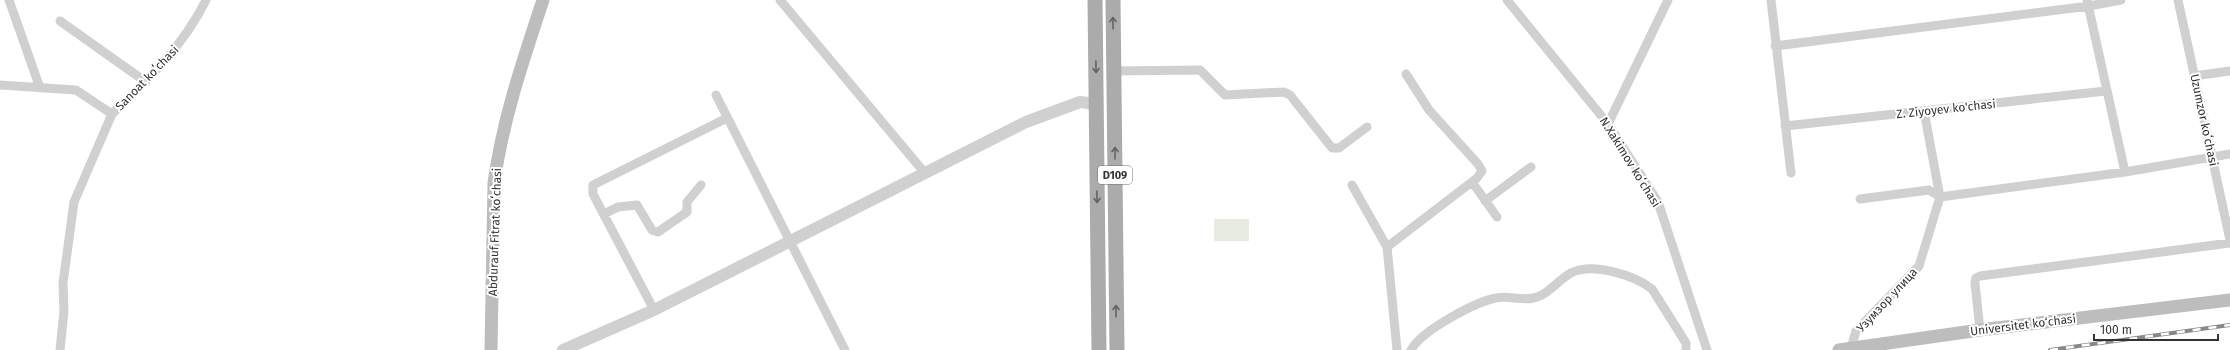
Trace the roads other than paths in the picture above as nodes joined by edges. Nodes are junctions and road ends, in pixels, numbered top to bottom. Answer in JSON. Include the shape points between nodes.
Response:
{"nodes":[{"id":1,"x":9,"y":0,"type":"edge"},
{"id":2,"x":206,"y":0,"type":"edge"},
{"id":3,"x":543,"y":0,"type":"edge"},
{"id":4,"x":780,"y":0,"type":"edge"},
{"id":5,"x":1095,"y":0,"type":"edge"},
{"id":6,"x":1113,"y":0,"type":"edge"},
{"id":7,"x":1507,"y":0,"type":"edge"},
{"id":8,"x":1668,"y":0,"type":"edge"},
{"id":9,"x":1771,"y":0,"type":"edge"},
{"id":10,"x":2121,"y":0,"type":"edge"},
{"id":11,"x":2178,"y":0,"type":"edge"},
{"id":12,"x":2088,"y":3,"type":"edge"},
{"id":13,"x":60,"y":21,"type":"dead end"},
{"id":14,"x":1775,"y":46,"type":"junction"},
{"id":15,"x":2230,"y":70,"type":"edge"},
{"id":16,"x":1114,"y":71,"type":"junction"},
{"id":17,"x":1406,"y":74,"type":"dead end"},
{"id":18,"x":2194,"y":76,"type":"junction"},
{"id":19,"x":146,"y":82,"type":"junction"},
{"id":20,"x":0,"y":85,"type":"edge"},
{"id":21,"x":40,"y":88,"type":"junction"},
{"id":22,"x":2106,"y":91,"type":"junction"},
{"id":23,"x":716,"y":95,"type":"dead end"},
{"id":24,"x":1115,"y":103,"type":"junction"},
{"id":25,"x":1096,"y":104,"type":"junction"},
{"id":26,"x":1924,"y":111,"type":"junction"},
{"id":27,"x":112,"y":114,"type":"junction"},
{"id":28,"x":727,"y":118,"type":"junction"},
{"id":29,"x":1608,"y":124,"type":"junction"},
{"id":30,"x":1785,"y":126,"type":"junction"},
{"id":31,"x":1367,"y":127,"type":"dead end"},
{"id":32,"x":2230,"y":154,"type":"edge"},
{"id":33,"x":2212,"y":157,"type":"junction"},
{"id":34,"x":1531,"y":167,"type":"dead end"},
{"id":35,"x":924,"y":172,"type":"junction"},
{"id":36,"x":2125,"y":172,"type":"junction"},
{"id":37,"x":1792,"y":173,"type":"dead end"},
{"id":38,"x":1472,"y":182,"type":"junction"},
{"id":39,"x":701,"y":185,"type":"dead end"},
{"id":40,"x":1352,"y":185,"type":"dead end"},
{"id":41,"x":1940,"y":196,"type":"junction"},
{"id":42,"x":1860,"y":199,"type":"dead end"},
{"id":43,"x":1485,"y":201,"type":"junction"},
{"id":44,"x":604,"y":214,"type":"junction"},
{"id":45,"x":1497,"y":216,"type":"dead end"},
{"id":46,"x":1097,"y":219,"type":"junction"},
{"id":47,"x":1116,"y":219,"type":"junction"},
{"id":48,"x":2230,"y":241,"type":"edge"},
{"id":49,"x":790,"y":243,"type":"junction"},
{"id":50,"x":1387,"y":247,"type":"junction"},
{"id":51,"x":2230,"y":300,"type":"edge"},
{"id":52,"x":654,"y":310,"type":"junction"},
{"id":53,"x":1980,"y":330,"type":"junction"},
{"id":54,"x":1845,"y":349,"type":"edge"},
{"id":55,"x":60,"y":350,"type":"edge"},
{"id":56,"x":491,"y":350,"type":"edge"},
{"id":57,"x":563,"y":350,"type":"edge"},
{"id":58,"x":845,"y":350,"type":"edge"},
{"id":59,"x":1099,"y":350,"type":"edge"},
{"id":60,"x":1117,"y":350,"type":"edge"},
{"id":61,"x":1397,"y":350,"type":"edge"},
{"id":62,"x":1411,"y":350,"type":"edge"},
{"id":63,"x":1686,"y":350,"type":"edge"},
{"id":64,"x":1707,"y":350,"type":"edge"}],
"edges":[{"from":1,"to":21,"type":"street"},
{"from":2,"to":19,"type":"street","name":"Sanoat koʻchasi","via":[[185,38]]},
{"from":3,"to":56,"type":"main road","name":"Abdurauf Fitrat koʻchasi","via":[[510,99],[497,161],[494,183]]},
{"from":4,"to":35,"type":"street"},
{"from":5,"to":25,"type":"main road","number":"D109","one_way":true},
{"from":16,"to":6,"type":"main road","number":"D109","one_way":true},
{"from":7,"to":29,"type":"street","name":"N.Xakimov koʻchasi"},
{"from":8,"to":29,"type":"street"},
{"from":9,"to":14,"type":"street"},
{"from":10,"to":12,"type":"street"},
{"from":11,"to":18,"type":"street","name":"Uzumzor koʻchasi"},
{"from":12,"to":14,"type":"street"},
{"from":12,"to":22,"type":"street"},
{"from":13,"to":19,"type":"street"},
{"from":14,"to":30,"type":"street"},
{"from":15,"to":18,"type":"street"},
{"from":16,"to":24,"type":"main road","number":"D109"},
{"from":16,"to":31,"type":"street","via":[[1200,70],[1225,95],[1284,92],[1335,149]]},
{"from":17,"to":38,"type":"street","via":[[1429,110],[1478,164],[1482,171]]},
{"from":18,"to":33,"type":"street","name":"Uzumzor koʻchasi"},
{"from":19,"to":27,"type":"street","name":"Sanoat koʻchasi"},
{"from":20,"to":21,"type":"street","name":"Sanoat koʻchasi"},
{"from":21,"to":27,"type":"street","name":"Sanoat koʻchasi","via":[[76,90]]},
{"from":22,"to":26,"type":"street","name":"Z. Ziyoyev ko'chasi"},
{"from":22,"to":36,"type":"street"},
{"from":23,"to":28,"type":"street"},
{"from":24,"to":25,"type":"main road"},
{"from":47,"to":24,"type":"main road","number":"D109","one_way":true},
{"from":25,"to":35,"type":"street","via":[[1080,102],[1026,122]]},
{"from":25,"to":46,"type":"main road","number":"D109","one_way":true},
{"from":26,"to":30,"type":"street","name":"Z. Ziyoyev ko'chasi"},
{"from":26,"to":41,"type":"street","name":"Узумзор улица"},
{"from":27,"to":55,"type":"street","via":[[74,202],[63,283],[64,311]]},
{"from":28,"to":44,"type":"street","via":[[593,185],[593,194]]},
{"from":28,"to":49,"type":"street"},
{"from":29,"to":64,"type":"street","name":"N.Xakimov koʻchasi","via":[[1658,202]]},
{"from":30,"to":37,"type":"street"},
{"from":32,"to":33,"type":"street"},
{"from":33,"to":36,"type":"street"},
{"from":33,"to":48,"type":"street","name":"Uzumzor koʻchasi"},
{"from":34,"to":43,"type":"street"},
{"from":35,"to":49,"type":"street"},
{"from":36,"to":41,"type":"street"},
{"from":38,"to":43,"type":"street"},
{"from":38,"to":50,"type":"street"},
{"from":39,"to":44,"type":"street","via":[[687,202],[687,212],[658,232],[652,230],[637,205],[618,207]]},
{"from":40,"to":50,"type":"street"},
{"from":41,"to":42,"type":"street","via":[[1929,190]]},
{"from":41,"to":54,"type":"street","name":"Узумзор улица","via":[[1919,266],[1856,331]]},
{"from":43,"to":45,"type":"street"},
{"from":44,"to":52,"type":"street"},
{"from":46,"to":47,"type":"main road"},
{"from":46,"to":59,"type":"main road","number":"D109"},
{"from":60,"to":47,"type":"main road","number":"D109","one_way":true},
{"from":48,"to":53,"type":"street","via":[[1980,276],[1976,278],[1975,283]]},
{"from":49,"to":52,"type":"street"},
{"from":49,"to":58,"type":"street"},
{"from":50,"to":61,"type":"street"},
{"from":51,"to":53,"type":"main road","name":"Universitet kо‘chasi"},
{"from":52,"to":57,"type":"street"},
{"from":53,"to":54,"type":"main road","name":"Universitet kо‘chasi"},
{"from":62,"to":63,"type":"street","via":[[1428,331],[1486,301],[1497,298],[1533,298],[1571,274],[1589,270],[1625,275],[1652,289],[1686,343]]}]}
